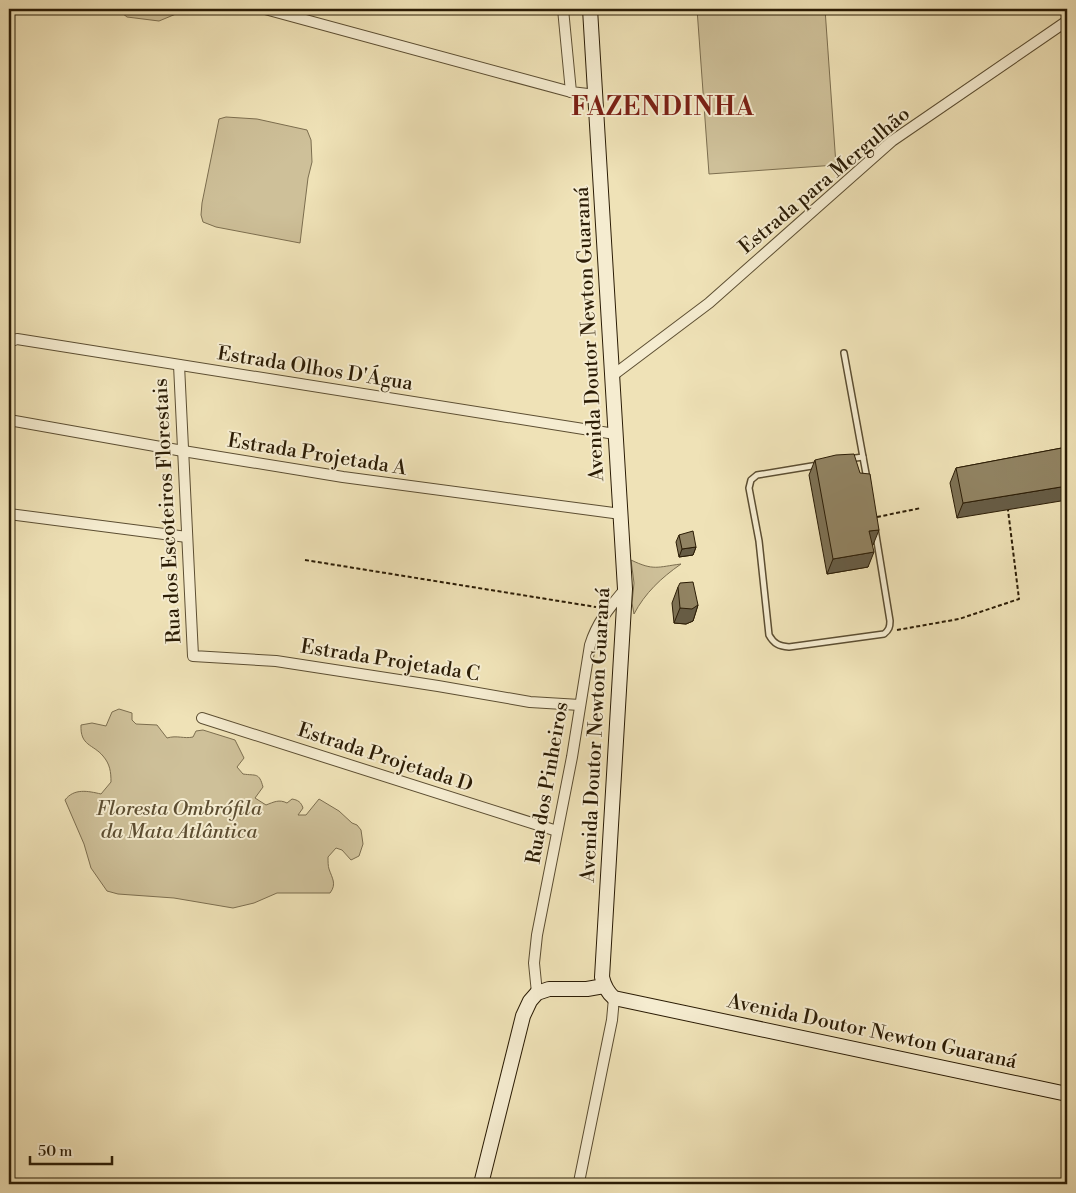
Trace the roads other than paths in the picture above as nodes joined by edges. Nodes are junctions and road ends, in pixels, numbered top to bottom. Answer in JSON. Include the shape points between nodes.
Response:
{"nodes":[{"id":1,"x":265,"y":9,"type":"edge"},
{"id":2,"x":563,"y":9,"type":"edge"},
{"id":3,"x":590,"y":9,"type":"edge"},
{"id":4,"x":1067,"y":21,"type":"edge"},
{"id":5,"x":571,"y":92,"type":"junction"},
{"id":6,"x":596,"y":95,"type":"junction"},
{"id":7,"x":9,"y":342,"type":"edge"},
{"id":8,"x":844,"y":353,"type":"dead end"},
{"id":9,"x":179,"y":365,"type":"junction"},
{"id":10,"x":612,"y":376,"type":"junction"},
{"id":11,"x":9,"y":420,"type":"edge"},
{"id":12,"x":616,"y":434,"type":"junction"},
{"id":13,"x":183,"y":451,"type":"junction"},
{"id":14,"x":863,"y":457,"type":"junction"},
{"id":15,"x":844,"y":460,"type":"edge"},
{"id":16,"x":824,"y":464,"type":"edge"},
{"id":17,"x":867,"y":482,"type":"edge"},
{"id":18,"x":9,"y":514,"type":"edge"},
{"id":19,"x":621,"y":514,"type":"junction"},
{"id":20,"x":874,"y":518,"type":"edge"},
{"id":21,"x":187,"y":536,"type":"junction"},
{"id":22,"x":625,"y":589,"type":"junction"},
{"id":23,"x":193,"y":656,"type":"joint"},
{"id":24,"x":580,"y":705,"type":"junction"},
{"id":25,"x":202,"y":718,"type":"dead end"},
{"id":26,"x":557,"y":831,"type":"junction"},
{"id":27,"x":604,"y":986,"type":"junction"},
{"id":28,"x":537,"y":993,"type":"junction"},
{"id":29,"x":614,"y":998,"type":"junction"},
{"id":30,"x":1067,"y":1094,"type":"edge"},
{"id":31,"x":579,"y":1182,"type":"dead end"},
{"id":32,"x":481,"y":1184,"type":"edge"}],
"edges":[{"from":1,"to":5,"type":"street"},
{"from":2,"to":5,"type":"street"},
{"from":3,"to":6,"type":"main road","name":"Avenida Doutor Newton Guaraná"},
{"from":4,"to":10,"type":"street","name":"Estrada para Mergulhão","via":[[892,141],[709,304]]},
{"from":5,"to":6,"type":"street"},
{"from":6,"to":10,"type":"main road","name":"Avenida Doutor Newton Guaraná"},
{"from":7,"to":9,"type":"street","name":"Estrada Olhos D'Água","via":[[17,339]]},
{"from":8,"to":14,"type":"lane"},
{"from":9,"to":12,"type":"street","name":"Estrada Olhos D'Água"},
{"from":9,"to":13,"type":"street","name":"Rua dos Escoteiros Florestais"},
{"from":10,"to":12,"type":"main road","name":"Avenida Doutor Newton Guaraná"},
{"from":11,"to":13,"type":"street","name":"Estrada Projetada A"},
{"from":12,"to":19,"type":"main road","name":"Avenida Doutor Newton Guaraná"},
{"from":13,"to":19,"type":"street","name":"Estrada Projetada A","via":[[343,477]]},
{"from":13,"to":21,"type":"street","name":"Rua dos Escoteiros Florestais"},
{"from":14,"to":15,"type":"lane"},
{"from":14,"to":17,"type":"lane"},
{"from":16,"to":20,"type":"lane","via":[[757,475],[751,480],[749,488],[759,541],[769,635],[773,642],[789,647],[887,632],[890,621]]},
{"from":18,"to":21,"type":"street"},
{"from":19,"to":22,"type":"main road","name":"Avenida Doutor Newton Guaraná"},
{"from":21,"to":23,"type":"street","name":"Rua dos Escoteiros Florestais"},
{"from":22,"to":24,"type":"street","name":"Rua dos Pinheiros","via":[[594,630]]},
{"from":22,"to":27,"type":"main road","name":"Avenida Doutor Newton Guaraná"},
{"from":23,"to":24,"type":"street","name":"Estrada Projetada C","via":[[276,661],[530,702]]},
{"from":24,"to":26,"type":"street","name":"Rua dos Pinheiros"},
{"from":25,"to":26,"type":"street","name":"Estrada Projetada D"},
{"from":26,"to":28,"type":"street","name":"Rua dos Pinheiros","via":[[537,936],[534,963]]},
{"from":27,"to":28,"type":"main road","via":[[549,989]]},
{"from":27,"to":29,"type":"main road"},
{"from":28,"to":32,"type":"main road","via":[[523,1016]]},
{"from":29,"to":30,"type":"main road","name":"Avenida Doutor Newton Guaraná"},
{"from":29,"to":31,"type":"street"}]}
